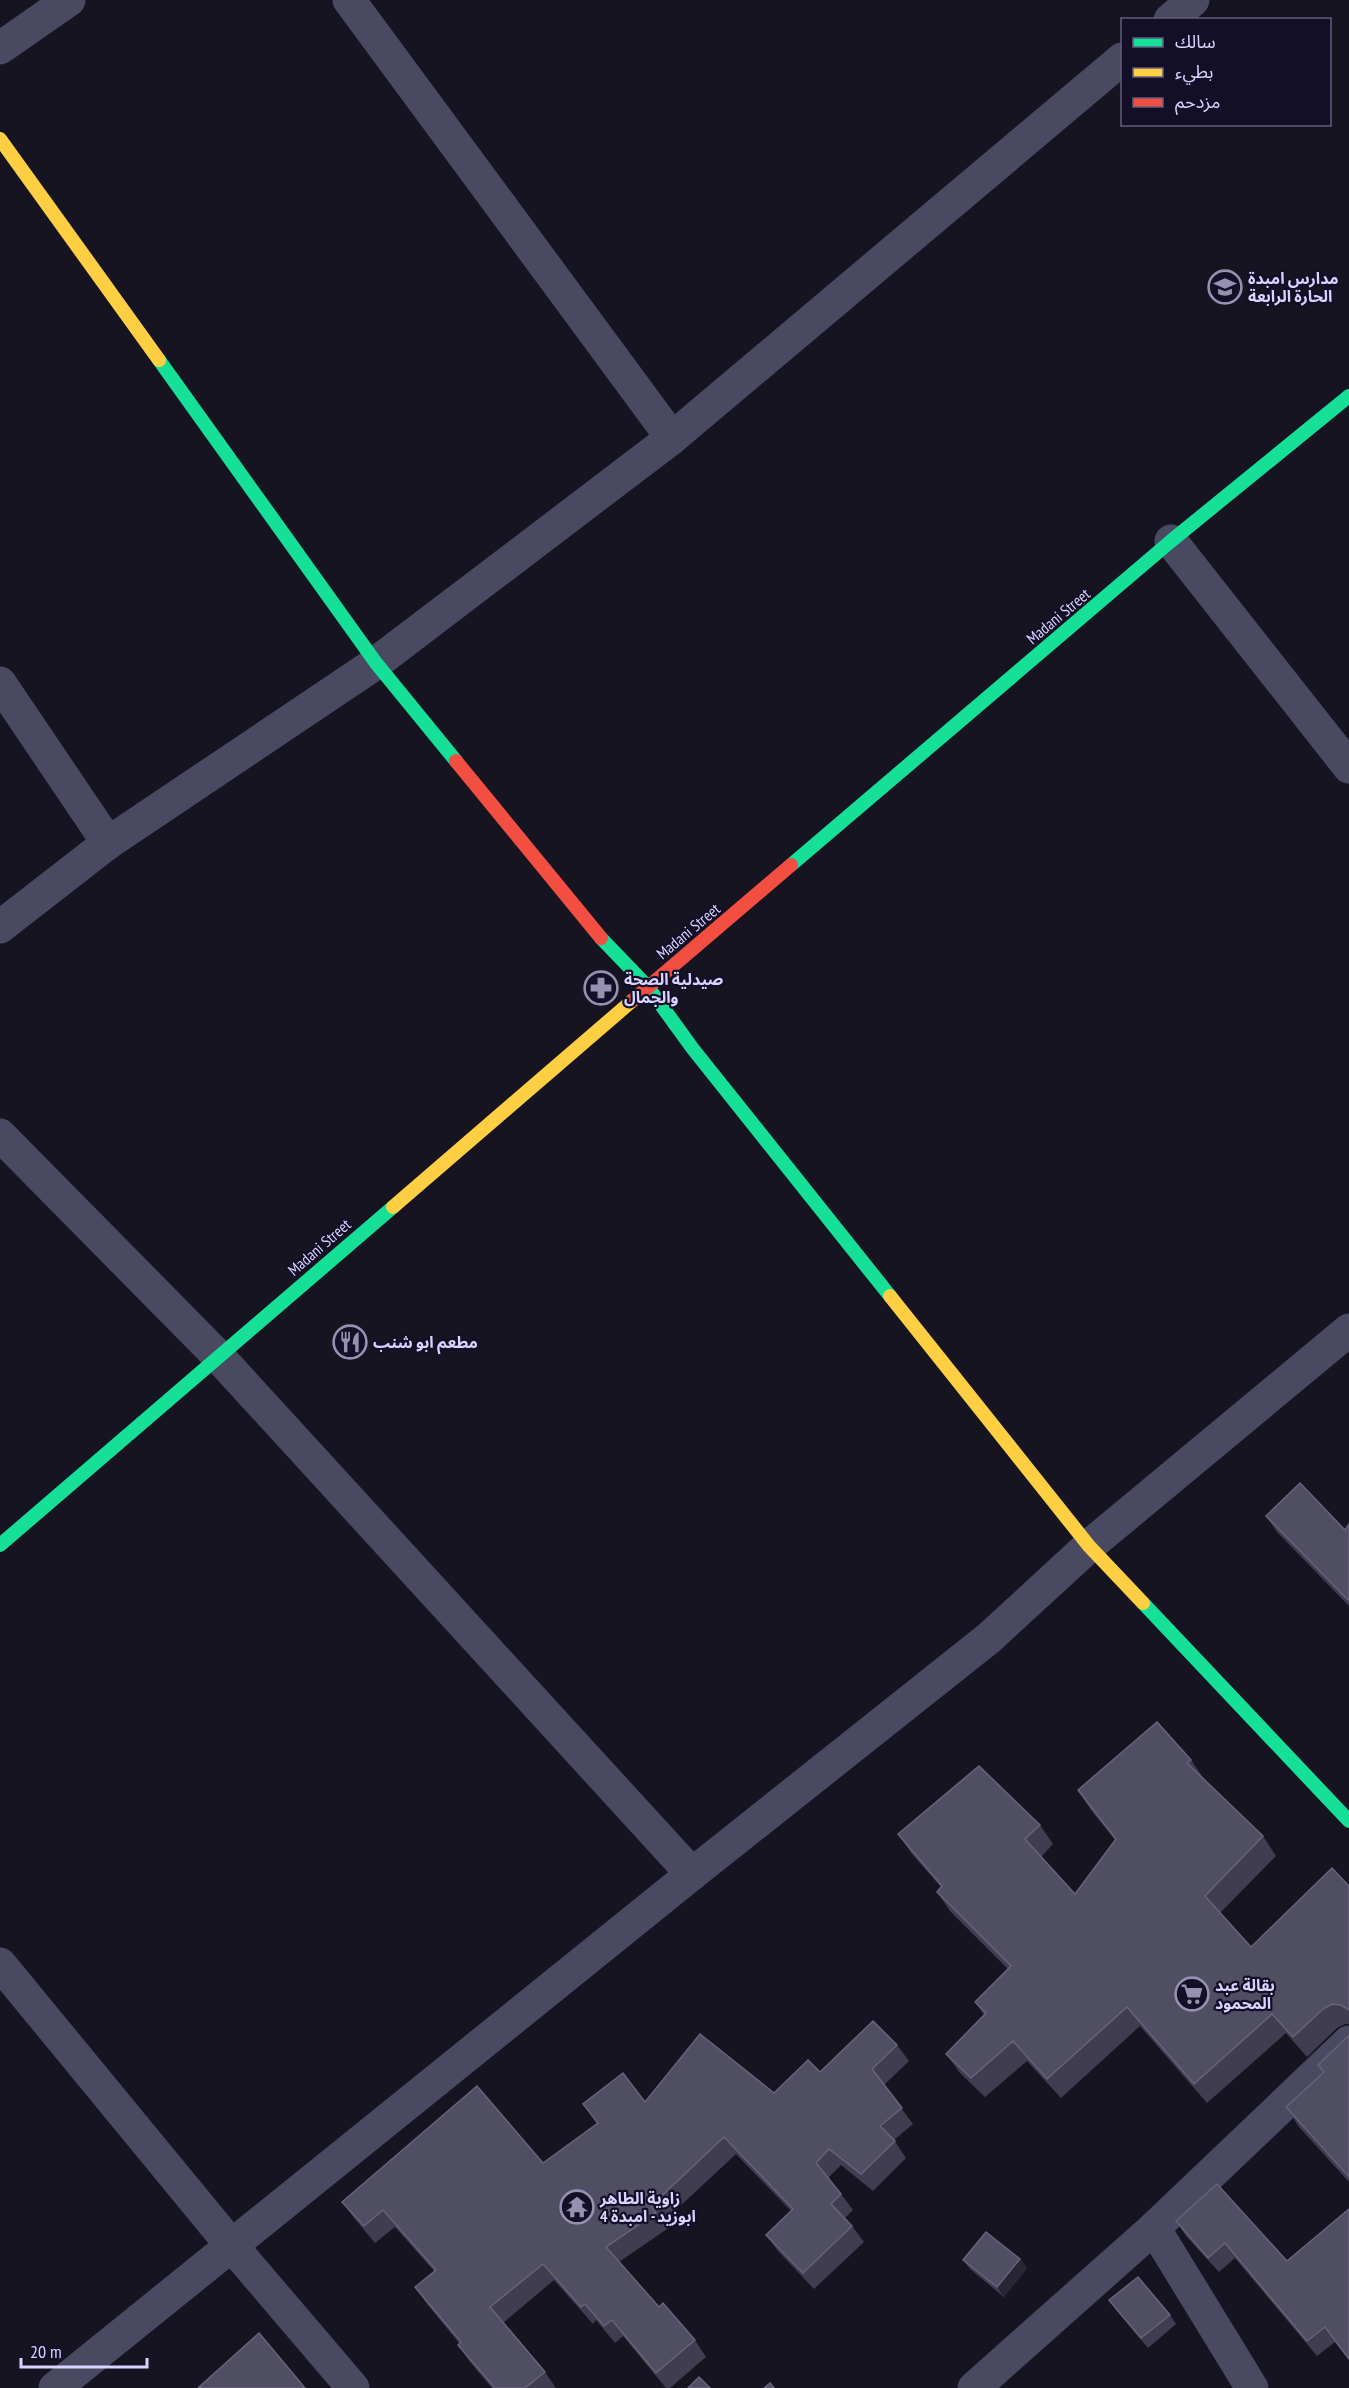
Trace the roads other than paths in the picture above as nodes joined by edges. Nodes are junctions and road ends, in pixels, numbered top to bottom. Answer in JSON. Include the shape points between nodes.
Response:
{"nodes":[{"id":1,"x":69,"y":0,"type":"edge"},
{"id":2,"x":1193,"y":0,"type":"edge"},
{"id":3,"x":358,"y":3,"type":"edge"},
{"id":4,"x":1172,"y":18,"type":"edge"},
{"id":5,"x":0,"y":48,"type":"edge"},
{"id":6,"x":1121,"y":60,"type":"edge"},
{"id":7,"x":0,"y":140,"type":"edge"},
{"id":8,"x":1349,"y":396,"type":"edge"},
{"id":9,"x":672,"y":438,"type":"junction"},
{"id":10,"x":1171,"y":541,"type":"junction"},
{"id":11,"x":376,"y":663,"type":"junction"},
{"id":12,"x":0,"y":683,"type":"edge"},
{"id":13,"x":1349,"y":767,"type":"edge"},
{"id":14,"x":108,"y":843,"type":"junction"},
{"id":15,"x":0,"y":927,"type":"edge"},
{"id":16,"x":648,"y":987,"type":"junction"},
{"id":17,"x":0,"y":1135,"type":"edge"},
{"id":18,"x":1349,"y":1330,"type":"edge"},
{"id":19,"x":218,"y":1356,"type":"junction"},
{"id":20,"x":0,"y":1545,"type":"edge"},
{"id":21,"x":1089,"y":1546,"type":"junction"},
{"id":22,"x":1349,"y":1821,"type":"edge"},
{"id":23,"x":692,"y":1874,"type":"junction"},
{"id":24,"x":5,"y":1980,"type":"edge"},
{"id":25,"x":1349,"y":2042,"type":"edge"},
{"id":26,"x":1154,"y":2228,"type":"junction"},
{"id":27,"x":232,"y":2246,"type":"junction"},
{"id":28,"x":55,"y":2388,"type":"edge"},
{"id":29,"x":353,"y":2388,"type":"edge"},
{"id":30,"x":974,"y":2388,"type":"edge"},
{"id":31,"x":1252,"y":2388,"type":"edge"}],
"edges":[{"from":1,"to":5,"type":"street"},
{"from":2,"to":4,"type":"street"},
{"from":3,"to":9,"type":"street"},
{"from":6,"to":9,"type":"street"},
{"from":7,"to":11,"type":"street"},
{"from":8,"to":10,"type":"street","name":"Madani Street"},
{"from":9,"to":11,"type":"street"},
{"from":10,"to":13,"type":"street"},
{"from":10,"to":16,"type":"street","name":"Madani Street"},
{"from":11,"to":14,"type":"street"},
{"from":11,"to":16,"type":"street","via":[[605,943]]},
{"from":12,"to":14,"type":"street"},
{"from":14,"to":15,"type":"street"},
{"from":16,"to":19,"type":"street","name":"Madani Street"},
{"from":16,"to":21,"type":"street","via":[[693,1049]]},
{"from":17,"to":19,"type":"street"},
{"from":18,"to":21,"type":"street"},
{"from":19,"to":20,"type":"street","name":"Madani Street"},
{"from":19,"to":23,"type":"street"},
{"from":21,"to":22,"type":"street"},
{"from":21,"to":23,"type":"street","via":[[988,1638]]},
{"from":23,"to":27,"type":"street"},
{"from":24,"to":27,"type":"street"},
{"from":25,"to":26,"type":"street"},
{"from":26,"to":30,"type":"street"},
{"from":26,"to":31,"type":"street"},
{"from":27,"to":28,"type":"street"},
{"from":27,"to":29,"type":"street"}]}
